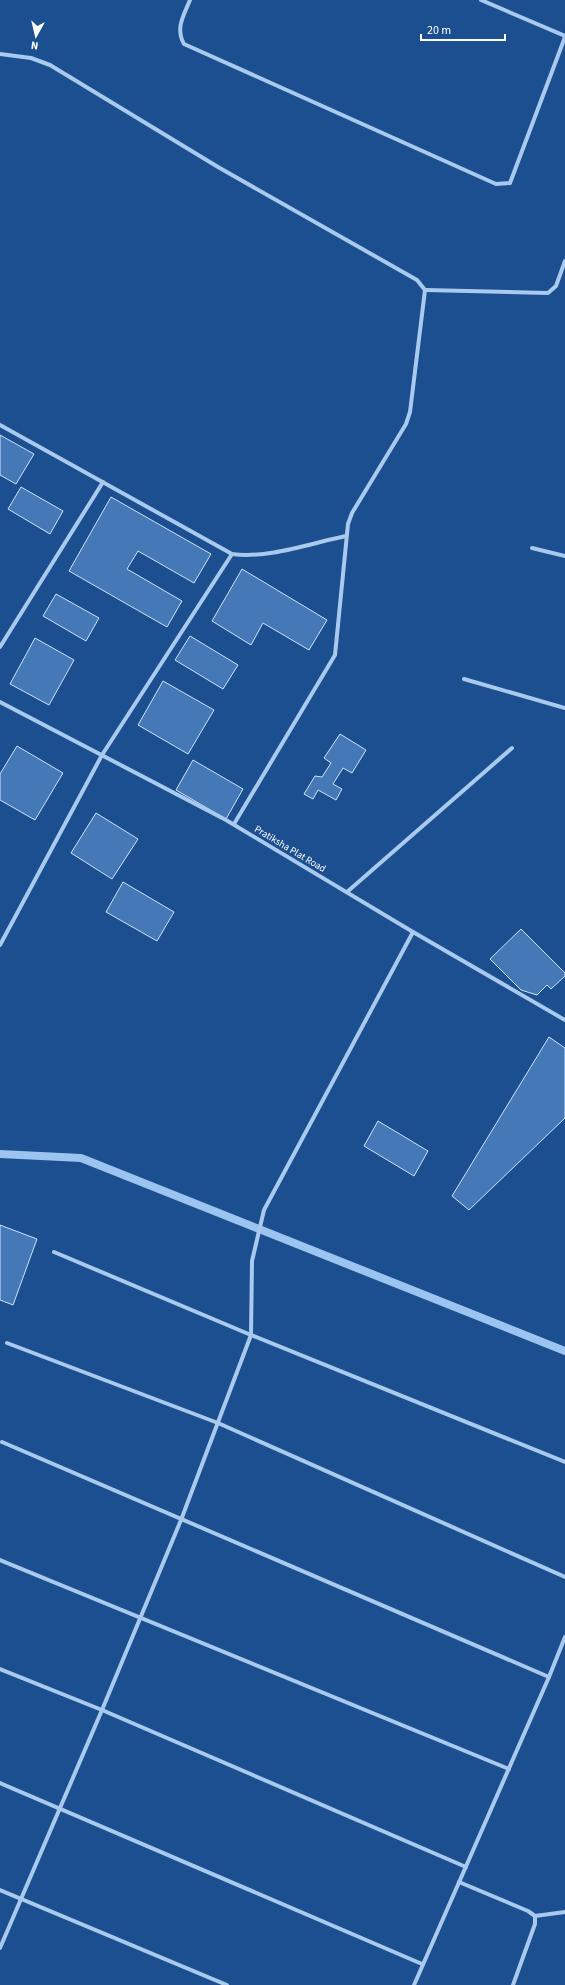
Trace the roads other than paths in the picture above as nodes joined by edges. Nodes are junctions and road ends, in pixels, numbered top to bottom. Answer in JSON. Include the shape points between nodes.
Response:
{"nodes":[{"id":1,"x":190,"y":0,"type":"edge"},
{"id":2,"x":481,"y":0,"type":"edge"},
{"id":3,"x":565,"y":37,"type":"edge"},
{"id":4,"x":0,"y":54,"type":"edge"},
{"id":5,"x":565,"y":261,"type":"edge"},
{"id":6,"x":425,"y":290,"type":"junction"},
{"id":7,"x":0,"y":425,"type":"edge"},
{"id":8,"x":103,"y":482,"type":"junction"},
{"id":9,"x":346,"y":536,"type":"junction"},
{"id":10,"x":532,"y":548,"type":"dead end"},
{"id":11,"x":232,"y":554,"type":"junction"},
{"id":12,"x":565,"y":556,"type":"edge"},
{"id":13,"x":0,"y":647,"type":"edge"},
{"id":14,"x":464,"y":679,"type":"dead end"},
{"id":15,"x":0,"y":702,"type":"edge"},
{"id":16,"x":565,"y":708,"type":"edge"},
{"id":17,"x":512,"y":748,"type":"dead end"},
{"id":18,"x":102,"y":755,"type":"junction"},
{"id":19,"x":234,"y":824,"type":"junction"},
{"id":20,"x":347,"y":892,"type":"junction"},
{"id":21,"x":413,"y":932,"type":"junction"},
{"id":22,"x":0,"y":945,"type":"edge"},
{"id":23,"x":565,"y":1020,"type":"edge"},
{"id":24,"x":54,"y":1252,"type":"dead end"},
{"id":25,"x":251,"y":1335,"type":"junction"},
{"id":26,"x":7,"y":1343,"type":"dead end"},
{"id":27,"x":218,"y":1423,"type":"junction"},
{"id":28,"x":2,"y":1442,"type":"dead end"},
{"id":29,"x":565,"y":1462,"type":"edge"},
{"id":30,"x":180,"y":1520,"type":"junction"},
{"id":31,"x":0,"y":1560,"type":"edge"},
{"id":32,"x":565,"y":1577,"type":"edge"},
{"id":33,"x":140,"y":1616,"type":"junction"},
{"id":34,"x":565,"y":1637,"type":"edge"},
{"id":35,"x":0,"y":1669,"type":"edge"},
{"id":36,"x":549,"y":1677,"type":"junction"},
{"id":37,"x":102,"y":1710,"type":"junction"},
{"id":38,"x":509,"y":1769,"type":"junction"},
{"id":39,"x":0,"y":1783,"type":"edge"},
{"id":40,"x":59,"y":1809,"type":"junction"},
{"id":41,"x":466,"y":1867,"type":"junction"},
{"id":42,"x":459,"y":1882,"type":"junction"},
{"id":43,"x":0,"y":1890,"type":"edge"},
{"id":44,"x":22,"y":1899,"type":"junction"},
{"id":45,"x":565,"y":1912,"type":"edge"},
{"id":46,"x":535,"y":1916,"type":"junction"},
{"id":47,"x":0,"y":1948,"type":"edge"},
{"id":48,"x":422,"y":1964,"type":"junction"},
{"id":49,"x":227,"y":1985,"type":"edge"},
{"id":50,"x":414,"y":1985,"type":"edge"},
{"id":51,"x":513,"y":1985,"type":"edge"}],
"edges":[{"from":1,"to":3,"type":"street","via":[[180,23],[179,36],[184,44],[496,184],[510,183]]},
{"from":2,"to":3,"type":"street"},
{"from":4,"to":6,"type":"street","via":[[31,58],[50,64],[218,167],[417,280]]},
{"from":5,"to":6,"type":"street","via":[[556,286],[548,293]]},
{"from":6,"to":9,"type":"street","via":[[410,412],[406,424],[352,513]]},
{"from":7,"to":8,"type":"street"},
{"from":8,"to":11,"type":"street"},
{"from":8,"to":13,"type":"street"},
{"from":9,"to":11,"type":"street","via":[[263,554]]},
{"from":9,"to":19,"type":"street","via":[[335,655]]},
{"from":10,"to":12,"type":"street"},
{"from":11,"to":18,"type":"street"},
{"from":14,"to":16,"type":"street"},
{"from":15,"to":18,"type":"street","name":"Pratiksha Plat Road"},
{"from":17,"to":20,"type":"street"},
{"from":18,"to":19,"type":"street","name":"Pratiksha Plat Road"},
{"from":18,"to":22,"type":"street"},
{"from":19,"to":20,"type":"street","name":"Pratiksha Plat Road"},
{"from":20,"to":21,"type":"street","name":"Pratiksha Plat Road"},
{"from":21,"to":23,"type":"street","name":"Pratiksha Plat Road"},
{"from":21,"to":25,"type":"street","via":[[264,1210],[252,1261]]},
{"from":24,"to":25,"type":"street"},
{"from":25,"to":27,"type":"street"},
{"from":25,"to":29,"type":"street"},
{"from":26,"to":27,"type":"street"},
{"from":27,"to":30,"type":"street"},
{"from":27,"to":32,"type":"street"},
{"from":28,"to":30,"type":"street"},
{"from":30,"to":33,"type":"street"},
{"from":30,"to":36,"type":"street"},
{"from":31,"to":33,"type":"street"},
{"from":33,"to":37,"type":"street"},
{"from":33,"to":38,"type":"street"},
{"from":34,"to":36,"type":"street"},
{"from":35,"to":37,"type":"street"},
{"from":36,"to":38,"type":"street"},
{"from":37,"to":40,"type":"street"},
{"from":37,"to":41,"type":"street"},
{"from":38,"to":41,"type":"street"},
{"from":39,"to":40,"type":"street"},
{"from":40,"to":44,"type":"street"},
{"from":40,"to":48,"type":"street"},
{"from":41,"to":42,"type":"street"},
{"from":42,"to":46,"type":"street"},
{"from":42,"to":48,"type":"street"},
{"from":43,"to":44,"type":"street"},
{"from":44,"to":47,"type":"street"},
{"from":44,"to":49,"type":"street"},
{"from":45,"to":46,"type":"street"},
{"from":46,"to":51,"type":"street","via":[[535,1924]]},
{"from":48,"to":50,"type":"street"}]}
